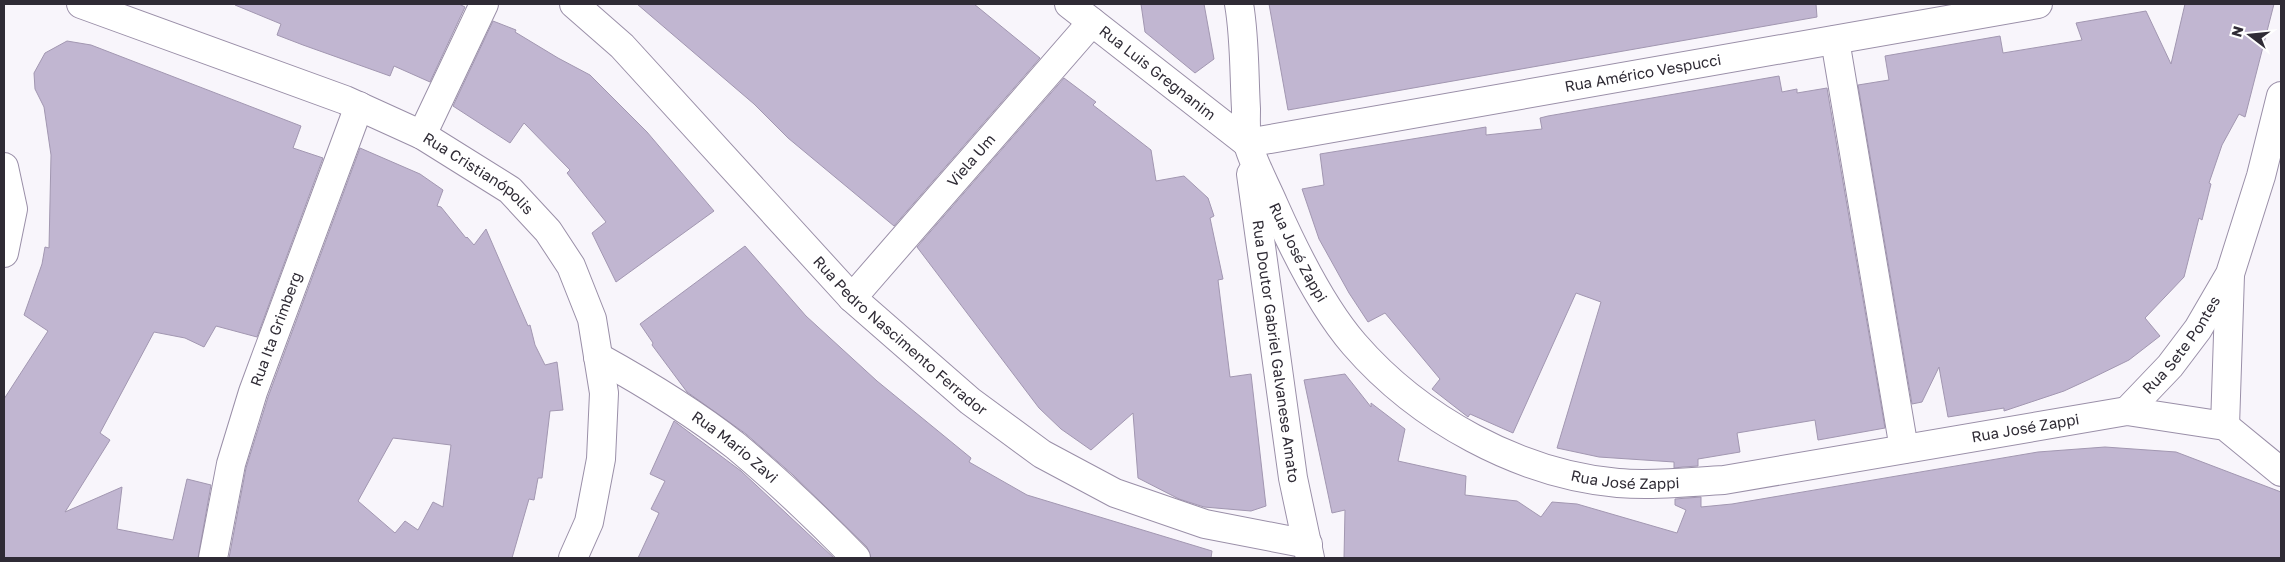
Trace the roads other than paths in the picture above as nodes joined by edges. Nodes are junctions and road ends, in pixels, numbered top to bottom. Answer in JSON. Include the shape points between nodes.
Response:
{"nodes":[{"id":1,"x":81,"y":4,"type":"edge"},
{"id":2,"x":484,"y":4,"type":"edge"},
{"id":3,"x":574,"y":4,"type":"edge"},
{"id":4,"x":1069,"y":4,"type":"edge"},
{"id":5,"x":1239,"y":4,"type":"edge"},
{"id":6,"x":2038,"y":4,"type":"edge"},
{"id":7,"x":1092,"y":22,"type":"junction"},
{"id":8,"x":1835,"y":40,"type":"junction"},
{"id":9,"x":2281,"y":96,"type":"edge"},
{"id":10,"x":359,"y":106,"type":"junction"},
{"id":11,"x":422,"y":136,"type":"junction"},
{"id":12,"x":1247,"y":143,"type":"junction"},
{"id":13,"x":4,"y":167,"type":"edge"},
{"id":14,"x":4,"y":252,"type":"edge"},
{"id":15,"x":2230,"y":274,"type":"junction"},
{"id":16,"x":852,"y":298,"type":"junction"},
{"id":17,"x":598,"y":356,"type":"junction"},
{"id":18,"x":2127,"y":411,"type":"junction"},
{"id":19,"x":2225,"y":426,"type":"junction"},
{"id":20,"x":1904,"y":449,"type":"junction"},
{"id":21,"x":2281,"y":472,"type":"edge"},
{"id":22,"x":1309,"y":551,"type":"edge"},
{"id":23,"x":213,"y":558,"type":"edge"},
{"id":24,"x":573,"y":558,"type":"edge"},
{"id":25,"x":856,"y":558,"type":"edge"}],
"edges":[{"from":1,"to":10,"type":"street","name":"Rua Cristianópolis"},
{"from":2,"to":11,"type":"street"},
{"from":3,"to":16,"type":"street","name":"Rua Pedro Nascimento Ferrador","via":[[622,46]]},
{"from":4,"to":7,"type":"street","name":"Rua Luis Gregnanim"},
{"from":5,"to":12,"type":"street","name":"Rua José Zappi"},
{"from":6,"to":8,"type":"street","name":"Rua Américo Vespucci"},
{"from":7,"to":12,"type":"street","name":"Rua Luis Gregnanim"},
{"from":7,"to":16,"type":"street","name":"Viela Um"},
{"from":8,"to":12,"type":"street","name":"Rua Américo Vespucci"},
{"from":8,"to":20,"type":"street"},
{"from":9,"to":15,"type":"street","name":"Rua Sete Pontes","via":[[2261,176]]},
{"from":10,"to":11,"type":"street","name":"Rua Cristianópolis"},
{"from":10,"to":23,"type":"street","name":"Rua Ita Grimberg","via":[[253,392],[231,464]]},
{"from":11,"to":17,"type":"street","name":"Rua Cristianópolis","via":[[510,190],[548,231],[571,266],[592,319]]},
{"from":12,"to":20,"type":"street","name":"Rua José Zappi","via":[[1289,240],[1325,303],[1353,343],[1384,376],[1427,411],[1468,436],[1518,458],[1570,475],[1618,483],[1724,480]]},
{"from":12,"to":22,"type":"street","name":"Rua Doutor Gabriel Galvanese Amato","via":[[1293,478]]},
{"from":13,"to":14,"type":"street","via":[[13,209]]},
{"from":15,"to":18,"type":"street","name":"Rua Sete Pontes","via":[[2198,329],[2170,366]]},
{"from":15,"to":19,"type":"street","name":"Rua Sete Pontes"},
{"from":16,"to":22,"type":"street","name":"Rua Pedro Nascimento Ferrador","via":[[970,401],[1042,454],[1116,493],[1205,524]]},
{"from":17,"to":24,"type":"street","name":"Rua Cristianópolis","via":[[604,392],[601,458],[589,522]]},
{"from":17,"to":25,"type":"street","name":"Rua Mario Zavi","via":[[656,389],[734,445]]},
{"from":18,"to":19,"type":"street","name":"Rua José Zappi"},
{"from":18,"to":20,"type":"street","name":"Rua José Zappi"},
{"from":19,"to":21,"type":"street"}]}
